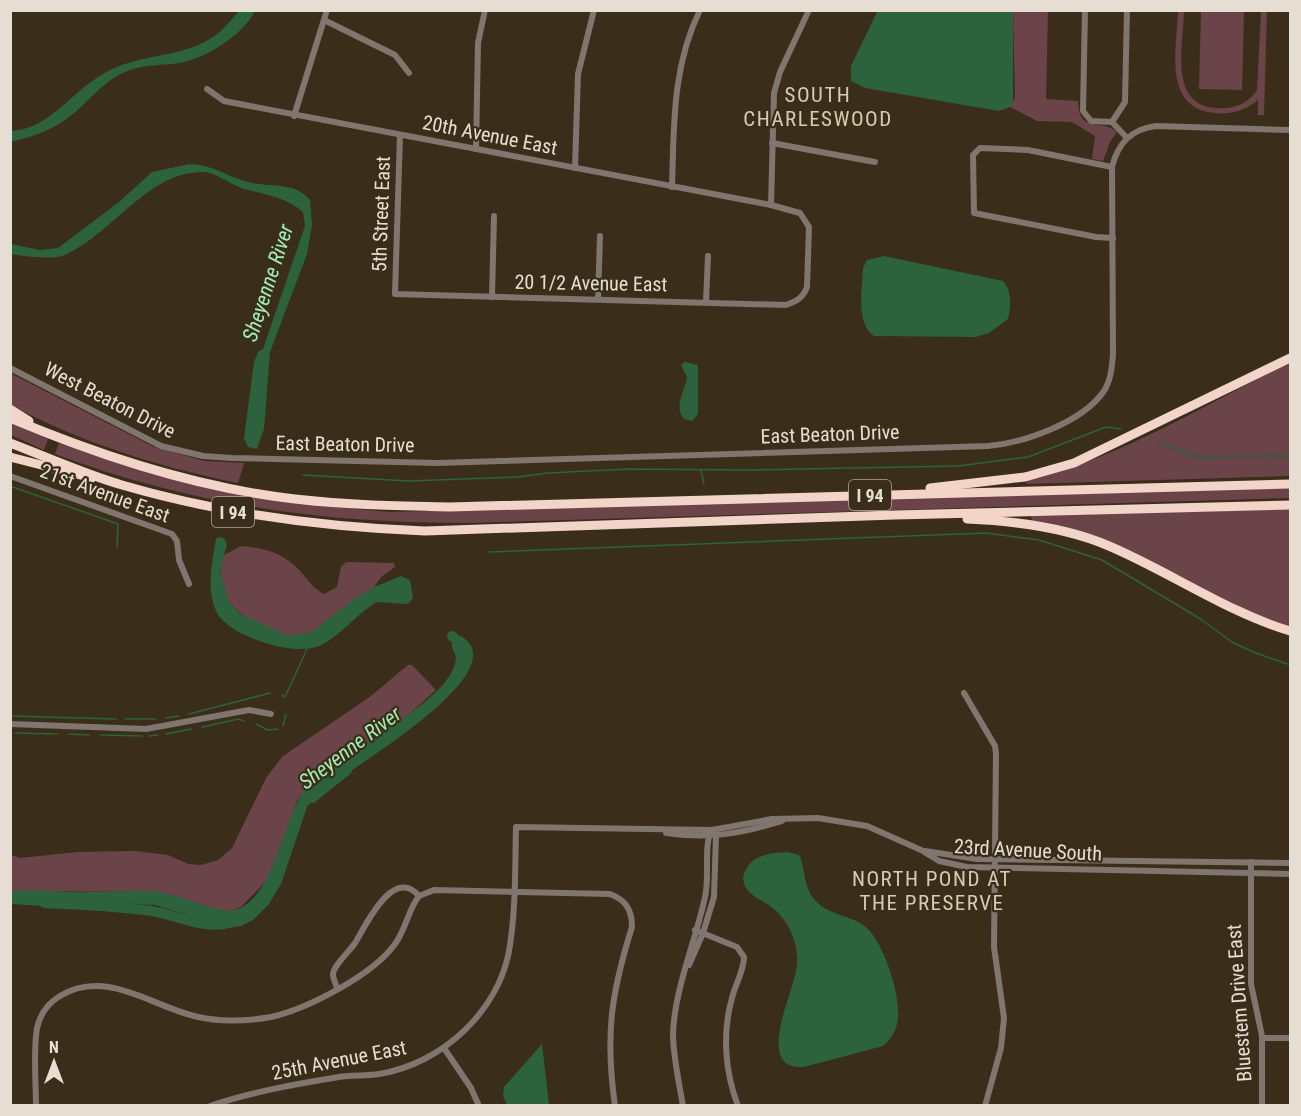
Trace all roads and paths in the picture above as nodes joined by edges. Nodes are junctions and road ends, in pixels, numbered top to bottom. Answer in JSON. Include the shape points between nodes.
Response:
{"nodes":[{"id":1,"x":327,"y":10,"type":"edge"},
{"id":2,"x":485,"y":10,"type":"edge"},
{"id":3,"x":594,"y":10,"type":"edge"},
{"id":4,"x":700,"y":10,"type":"edge"},
{"id":5,"x":809,"y":10,"type":"edge"},
{"id":6,"x":1085,"y":10,"type":"edge"},
{"id":7,"x":1127,"y":10,"type":"edge"},
{"id":8,"x":324,"y":20,"type":"junction"},
{"id":9,"x":409,"y":73,"type":"dead end"},
{"id":10,"x":207,"y":89,"type":"dead end"},
{"id":11,"x":294,"y":116,"type":"junction"},
{"id":12,"x":1112,"y":122,"type":"junction"},
{"id":13,"x":1290,"y":130,"type":"edge"},
{"id":14,"x":400,"y":135,"type":"junction"},
{"id":15,"x":1126,"y":138,"type":"junction"},
{"id":16,"x":772,"y":143,"type":"junction"},
{"id":17,"x":476,"y":149,"type":"junction"},
{"id":18,"x":875,"y":162,"type":"dead end"},
{"id":19,"x":1112,"y":167,"type":"junction"},
{"id":20,"x":575,"y":168,"type":"junction"},
{"id":21,"x":672,"y":187,"type":"junction"},
{"id":22,"x":771,"y":205,"type":"junction"},
{"id":23,"x":494,"y":216,"type":"dead end"},
{"id":24,"x":600,"y":236,"type":"dead end"},
{"id":25,"x":1113,"y":238,"type":"junction"},
{"id":26,"x":708,"y":256,"type":"dead end"},
{"id":27,"x":395,"y":294,"type":"joint"},
{"id":28,"x":492,"y":297,"type":"junction"},
{"id":29,"x":598,"y":299,"type":"junction"},
{"id":30,"x":706,"y":302,"type":"junction"},
{"id":31,"x":786,"y":304,"type":"joint"},
{"id":32,"x":1290,"y":358,"type":"edge"},
{"id":33,"x":10,"y":368,"type":"edge"},
{"id":34,"x":10,"y":409,"type":"edge"},
{"id":35,"x":10,"y":418,"type":"edge"},
{"id":36,"x":54,"y":436,"type":"junction"},
{"id":37,"x":10,"y":443,"type":"edge"},
{"id":38,"x":10,"y":457,"type":"edge"},
{"id":39,"x":232,"y":458,"type":"joint"},
{"id":40,"x":10,"y":476,"type":"edge"},
{"id":41,"x":111,"y":481,"type":"junction"},
{"id":42,"x":1290,"y":484,"type":"edge"},
{"id":43,"x":875,"y":495,"type":"junction"},
{"id":44,"x":1290,"y":505,"type":"edge"},
{"id":45,"x":895,"y":515,"type":"junction"},
{"id":46,"x":189,"y":584,"type":"dead end"},
{"id":47,"x":1290,"y":631,"type":"edge"},
{"id":48,"x":964,"y":693,"type":"dead end"},
{"id":49,"x":271,"y":714,"type":"dead end"},
{"id":50,"x":10,"y":724,"type":"edge"},
{"id":51,"x":653,"y":831,"type":"junction"},
{"id":52,"x":714,"y":833,"type":"junction"},
{"id":53,"x":708,"y":837,"type":"junction"},
{"id":54,"x":921,"y":850,"type":"junction"},
{"id":55,"x":996,"y":859,"type":"junction"},
{"id":56,"x":1251,"y":862,"type":"junction"},
{"id":57,"x":1290,"y":863,"type":"edge"},
{"id":58,"x":995,"y":868,"type":"junction"},
{"id":59,"x":1251,"y":873,"type":"junction"},
{"id":60,"x":1290,"y":874,"type":"edge"},
{"id":61,"x":514,"y":892,"type":"junction"},
{"id":62,"x":419,"y":896,"type":"junction"},
{"id":63,"x":695,"y":930,"type":"junction"},
{"id":64,"x":704,"y":933,"type":"junction"},
{"id":65,"x":683,"y":980,"type":"junction"},
{"id":66,"x":337,"y":988,"type":"junction"},
{"id":67,"x":1262,"y":1038,"type":"junction"},
{"id":68,"x":1290,"y":1038,"type":"edge"},
{"id":69,"x":444,"y":1048,"type":"junction"},
{"id":70,"x":683,"y":1104,"type":"edge"},
{"id":71,"x":36,"y":1106,"type":"edge"},
{"id":72,"x":210,"y":1106,"type":"edge"},
{"id":73,"x":478,"y":1106,"type":"edge"},
{"id":74,"x":615,"y":1106,"type":"edge"},
{"id":75,"x":738,"y":1106,"type":"edge"},
{"id":76,"x":985,"y":1106,"type":"edge"},
{"id":77,"x":1262,"y":1106,"type":"edge"}],
"edges":[{"from":1,"to":8,"type":"street"},
{"from":2,"to":17,"type":"street","via":[[478,43]]},
{"from":3,"to":20,"type":"street","via":[[578,74]]},
{"from":4,"to":21,"type":"street","via":[[686,44],[675,90]]},
{"from":5,"to":16,"type":"street","via":[[780,72],[772,111]]},
{"from":6,"to":12,"type":"street","via":[[1083,111],[1091,121]]},
{"from":7,"to":12,"type":"street","via":[[1125,102]]},
{"from":8,"to":9,"type":"street","via":[[395,56]]},
{"from":8,"to":11,"type":"street"},
{"from":10,"to":11,"type":"street","name":"20th Avenue East","via":[[224,101]]},
{"from":11,"to":14,"type":"street","name":"20th Avenue East"},
{"from":12,"to":15,"type":"street"},
{"from":13,"to":15,"type":"street","via":[[1174,126],[1145,128]]},
{"from":14,"to":17,"type":"street","name":"20th Avenue East"},
{"from":14,"to":27,"type":"street","name":"5th Street East"},
{"from":15,"to":19,"type":"street","name":"East Beaton Drive","via":[[1118,147]]},
{"from":16,"to":18,"type":"street"},
{"from":16,"to":22,"type":"street"},
{"from":17,"to":20,"type":"street","name":"20th Avenue East"},
{"from":19,"to":25,"type":"street","name":"East Beaton Drive"},
{"from":19,"to":25,"type":"street","via":[[1028,150],[980,148],[972,155],[975,213]]},
{"from":20,"to":21,"type":"street","name":"20th Avenue East"},
{"from":21,"to":22,"type":"street","name":"20th Avenue East"},
{"from":22,"to":31,"type":"street","name":"20th Avenue East","via":[[800,213],[809,227],[807,287],[796,302]]},
{"from":23,"to":28,"type":"street"},
{"from":24,"to":29,"type":"street"},
{"from":25,"to":39,"type":"street","name":"East Beaton Drive","via":[[1113,354],[1105,390],[1083,412],[1022,442],[437,463]]},
{"from":26,"to":30,"type":"street"},
{"from":27,"to":28,"type":"street","name":"20 1/2 Avenue East"},
{"from":28,"to":29,"type":"street","name":"20 1/2 Avenue East"},
{"from":29,"to":30,"type":"street","name":"20 1/2 Avenue East"},
{"from":30,"to":31,"type":"street","name":"20 1/2 Avenue East"},
{"from":32,"to":43,"type":"highway","via":[[1074,463],[1025,477]]},
{"from":33,"to":39,"type":"street","name":"West Beaton Drive","via":[[161,446]]},
{"from":34,"to":36,"type":"highway"},
{"from":35,"to":36,"type":"highway","number":"I 94"},
{"from":36,"to":43,"type":"highway","number":"I 94","via":[[176,476],[293,499],[353,505],[450,507]]},
{"from":37,"to":41,"type":"highway","number":"I 94"},
{"from":38,"to":41,"type":"highway"},
{"from":40,"to":46,"type":"street","name":"21st Avenue East","via":[[172,534]]},
{"from":41,"to":45,"type":"highway","number":"I 94","via":[[247,514],[315,525],[402,530]]},
{"from":42,"to":43,"type":"highway","number":"I 94"},
{"from":44,"to":45,"type":"highway","number":"I 94"},
{"from":45,"to":47,"type":"highway","via":[[1015,522],[1089,538],[1252,618]]},
{"from":48,"to":55,"type":"street","via":[[996,749]]},
{"from":49,"to":50,"type":"street","via":[[249,710],[146,729]]},
{"from":51,"to":52,"type":"street"},
{"from":51,"to":53,"type":"street"},
{"from":51,"to":61,"type":"street","name":"25th Avenue East","via":[[516,827]]},
{"from":52,"to":53,"type":"street"},
{"from":52,"to":54,"type":"street","via":[[789,819],[818,818],[858,824]]},
{"from":52,"to":64,"type":"street","via":[[714,897]]},
{"from":53,"to":63,"type":"street","via":[[708,881]]},
{"from":54,"to":55,"type":"street","name":"23rd Avenue South"},
{"from":54,"to":58,"type":"street","name":"23rd Avenue South","via":[[939,861]]},
{"from":55,"to":56,"type":"street","name":"23rd Avenue South"},
{"from":55,"to":58,"type":"street"},
{"from":56,"to":57,"type":"street","name":"23rd Avenue South"},
{"from":56,"to":59,"type":"street","name":"Bluestem Drive East"},
{"from":58,"to":59,"type":"street","name":"23rd Avenue South"},
{"from":58,"to":76,"type":"street","via":[[994,947],[1004,1018],[1001,1048]]},
{"from":59,"to":60,"type":"street","name":"23rd Avenue South"},
{"from":59,"to":67,"type":"street","name":"Bluestem Drive East","via":[[1251,984]]},
{"from":61,"to":62,"type":"street","via":[[434,890]]},
{"from":61,"to":69,"type":"street","name":"25th Avenue East","via":[[510,947],[500,980],[465,1032]]},
{"from":61,"to":74,"type":"street","via":[[610,894],[628,907],[632,927],[616,981],[609,1032]]},
{"from":62,"to":66,"type":"street","via":[[387,954],[372,968]]},
{"from":62,"to":66,"type":"street","via":[[404,889],[376,905],[335,969]]},
{"from":63,"to":64,"type":"street"},
{"from":63,"to":65,"type":"street"},
{"from":64,"to":65,"type":"street"},
{"from":64,"to":75,"type":"street","via":[[737,947],[744,957],[729,1010],[726,1041]]},
{"from":65,"to":70,"type":"street","via":[[673,1035]]},
{"from":66,"to":71,"type":"street","via":[[269,1017],[218,1020],[176,1011],[114,987],[68,991],[44,1009],[37,1029]]},
{"from":67,"to":68,"type":"street"},
{"from":67,"to":77,"type":"street","name":"Bluestem Drive East"},
{"from":69,"to":72,"type":"street","name":"25th Avenue East","via":[[408,1067],[311,1082]]},
{"from":69,"to":73,"type":"street","via":[[471,1088]]}]}
